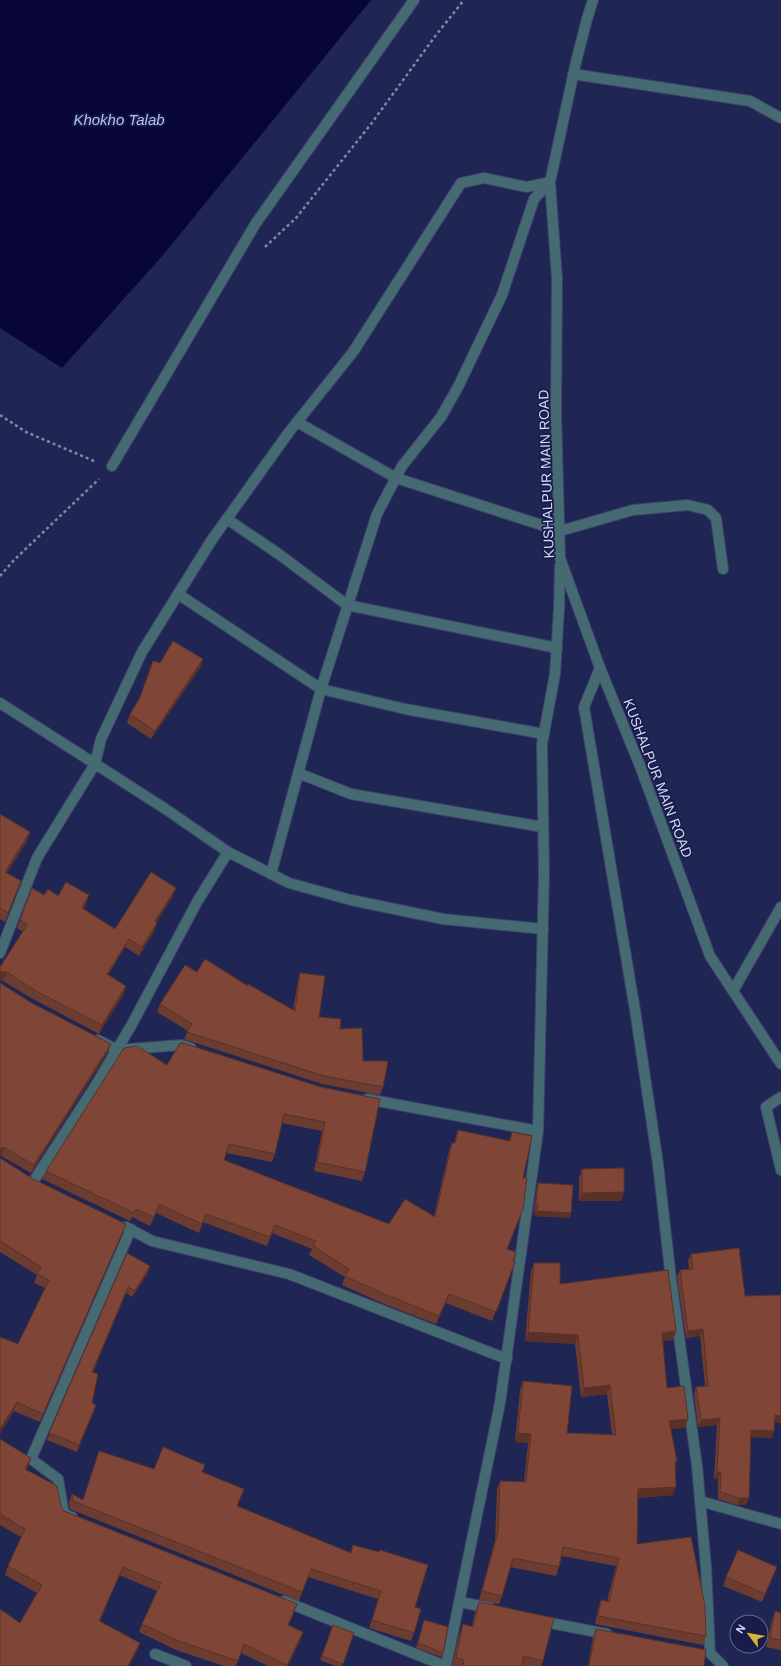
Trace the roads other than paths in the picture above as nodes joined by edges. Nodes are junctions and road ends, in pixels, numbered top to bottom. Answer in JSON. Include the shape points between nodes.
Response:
{"nodes":[{"id":1,"x":414,"y":0,"type":"edge"},
{"id":2,"x":594,"y":0,"type":"edge"},
{"id":3,"x":573,"y":74,"type":"junction"},
{"id":4,"x":781,"y":118,"type":"edge"},
{"id":5,"x":550,"y":182,"type":"junction"},
{"id":6,"x":297,"y":422,"type":"junction"},
{"id":7,"x":112,"y":466,"type":"road end"},
{"id":8,"x":396,"y":478,"type":"junction"},
{"id":9,"x":227,"y":519,"type":"junction"},
{"id":10,"x":560,"y":531,"type":"junction"},
{"id":11,"x":560,"y":558,"type":"junction"},
{"id":12,"x":723,"y":569,"type":"dead end"},
{"id":13,"x":178,"y":594,"type":"junction"},
{"id":14,"x":347,"y":604,"type":"junction"},
{"id":15,"x":557,"y":648,"type":"junction"},
{"id":16,"x":600,"y":668,"type":"junction"},
{"id":17,"x":321,"y":689,"type":"junction"},
{"id":18,"x":0,"y":703,"type":"edge"},
{"id":19,"x":544,"y":734,"type":"junction"},
{"id":20,"x":95,"y":764,"type":"junction"},
{"id":21,"x":298,"y":773,"type":"junction"},
{"id":22,"x":543,"y":827,"type":"junction"},
{"id":23,"x":228,"y":852,"type":"junction"},
{"id":24,"x":271,"y":874,"type":"junction"},
{"id":25,"x":781,"y":908,"type":"edge"},
{"id":26,"x":542,"y":929,"type":"junction"},
{"id":27,"x":0,"y":953,"type":"edge"},
{"id":28,"x":733,"y":991,"type":"junction"},
{"id":29,"x":90,"y":1036,"type":"edge"},
{"id":30,"x":117,"y":1050,"type":"junction"},
{"id":31,"x":203,"y":1052,"type":"edge"},
{"id":32,"x":781,"y":1064,"type":"edge"},
{"id":33,"x":359,"y":1097,"type":"edge"},
{"id":34,"x":781,"y":1097,"type":"edge"},
{"id":35,"x":538,"y":1131,"type":"junction"},
{"id":36,"x":781,"y":1170,"type":"edge"},
{"id":37,"x":22,"y":1176,"type":"edge"},
{"id":38,"x":117,"y":1222,"type":"edge"},
{"id":39,"x":131,"y":1229,"type":"junction"},
{"id":40,"x":507,"y":1359,"type":"junction"},
{"id":41,"x":700,"y":1500,"type":"junction"},
{"id":42,"x":79,"y":1520,"type":"edge"},
{"id":43,"x":781,"y":1524,"type":"edge"},
{"id":44,"x":277,"y":1599,"type":"edge"},
{"id":45,"x":460,"y":1602,"type":"junction"},
{"id":46,"x":497,"y":1610,"type":"edge"},
{"id":47,"x":533,"y":1619,"type":"edge"},
{"id":48,"x":617,"y":1636,"type":"edge"},
{"id":49,"x":155,"y":1654,"type":"dead end"},
{"id":50,"x":186,"y":1666,"type":"edge"},
{"id":51,"x":446,"y":1666,"type":"edge"},
{"id":52,"x":723,"y":1666,"type":"edge"}],
"edges":[{"from":1,"to":7,"type":"street","via":[[256,223]]},
{"from":2,"to":3,"type":"street","name":"KUSHALPUR MAIN ROAD","via":[[586,18]]},
{"from":3,"to":4,"type":"street","via":[[750,101]]},
{"from":3,"to":5,"type":"street","name":"KUSHALPUR MAIN ROAD"},
{"from":5,"to":6,"type":"street","via":[[527,186],[484,178],[461,183],[352,352]]},
{"from":5,"to":8,"type":"street","via":[[534,199],[502,295],[458,387],[441,417],[402,466]]},
{"from":5,"to":10,"type":"street","name":"KUSHALPUR MAIN ROAD","via":[[556,279],[556,413]]},
{"from":6,"to":8,"type":"street"},
{"from":6,"to":9,"type":"street"},
{"from":8,"to":10,"type":"street"},
{"from":8,"to":14,"type":"street","via":[[377,514]]},
{"from":9,"to":13,"type":"street"},
{"from":9,"to":14,"type":"street"},
{"from":10,"to":11,"type":"street","name":"KUSHALPUR MAIN ROAD"},
{"from":10,"to":12,"type":"street","via":[[633,510],[688,506],[708,510],[716,518]]},
{"from":11,"to":15,"type":"street"},
{"from":11,"to":16,"type":"street","name":"KUSHALPUR MAIN ROAD"},
{"from":13,"to":17,"type":"street"},
{"from":13,"to":20,"type":"street","via":[[142,652],[101,739]]},
{"from":14,"to":15,"type":"street"},
{"from":14,"to":17,"type":"street"},
{"from":15,"to":19,"type":"street"},
{"from":16,"to":28,"type":"street","name":"KUSHALPUR MAIN ROAD","via":[[640,766],[710,956]]},
{"from":16,"to":41,"type":"street","via":[[584,707],[634,1003],[658,1164],[670,1279]]},
{"from":17,"to":19,"type":"street","via":[[405,709]]},
{"from":17,"to":21,"type":"street"},
{"from":18,"to":20,"type":"street"},
{"from":19,"to":22,"type":"street"},
{"from":20,"to":23,"type":"street"},
{"from":20,"to":27,"type":"street","via":[[37,858]]},
{"from":21,"to":22,"type":"street","via":[[351,794]]},
{"from":21,"to":24,"type":"street"},
{"from":22,"to":26,"type":"street"},
{"from":23,"to":24,"type":"street"},
{"from":23,"to":30,"type":"street","via":[[197,902]]},
{"from":24,"to":26,"type":"street","via":[[289,883],[344,898],[435,917]]},
{"from":25,"to":28,"type":"street"},
{"from":26,"to":35,"type":"street"},
{"from":28,"to":32,"type":"street","name":"KUSHALPUR MAIN ROAD"},
{"from":29,"to":30,"type":"street"},
{"from":30,"to":31,"type":"street","via":[[181,1045]]},
{"from":30,"to":37,"type":"street","via":[[37,1184]]},
{"from":33,"to":35,"type":"street"},
{"from":34,"to":36,"type":"street","via":[[766,1107]]},
{"from":35,"to":40,"type":"street"},
{"from":38,"to":39,"type":"street"},
{"from":39,"to":40,"type":"street","via":[[152,1241],[289,1274]]},
{"from":39,"to":42,"type":"street","via":[[30,1459],[58,1479],[64,1514]]},
{"from":40,"to":45,"type":"street"},
{"from":41,"to":43,"type":"street"},
{"from":41,"to":52,"type":"street","via":[[706,1652]]},
{"from":44,"to":51,"type":"street"},
{"from":45,"to":46,"type":"street"},
{"from":45,"to":51,"type":"street"},
{"from":47,"to":48,"type":"street"},
{"from":49,"to":50,"type":"street"}]}
